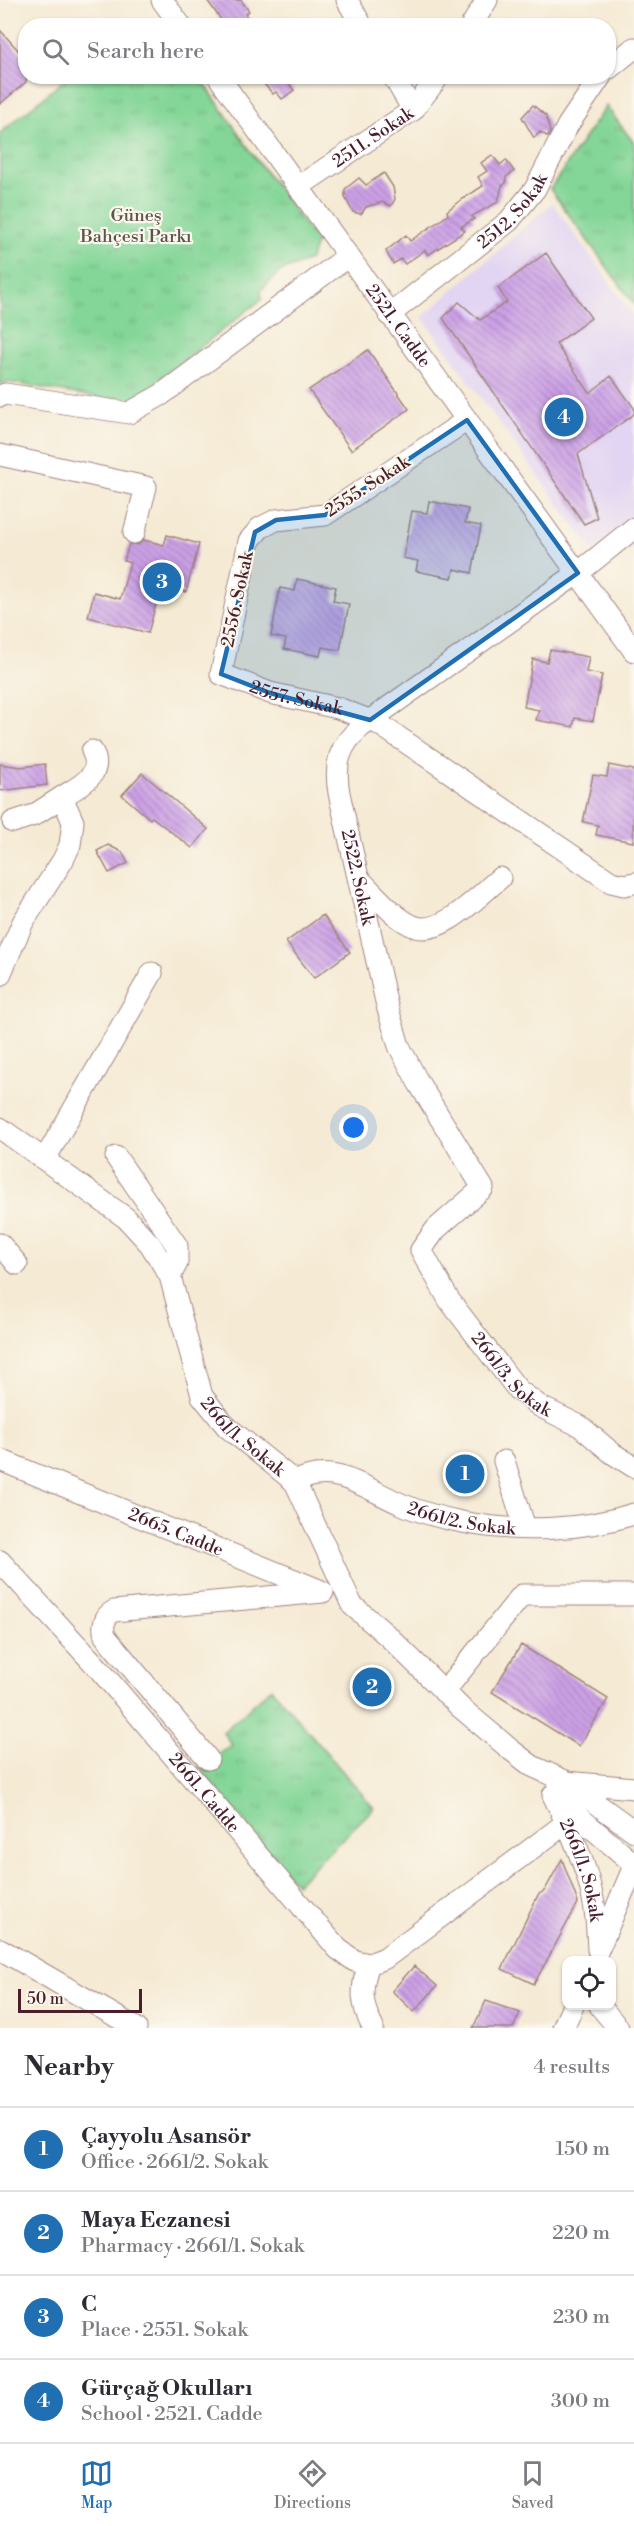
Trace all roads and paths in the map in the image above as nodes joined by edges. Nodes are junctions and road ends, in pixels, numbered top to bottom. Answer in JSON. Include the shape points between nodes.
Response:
{"nodes":[{"id":1,"x":162,"y":0,"type":"edge"},
{"id":2,"x":347,"y":0,"type":"edge"},
{"id":3,"x":487,"y":0,"type":"edge"},
{"id":4,"x":175,"y":18,"type":"edge"},
{"id":5,"x":357,"y":18,"type":"edge"},
{"id":6,"x":476,"y":18,"type":"edge"},
{"id":7,"x":634,"y":48,"type":"edge"},
{"id":8,"x":616,"y":63,"type":"edge"},
{"id":9,"x":224,"y":84,"type":"edge"},
{"id":10,"x":398,"y":84,"type":"edge"},
{"id":11,"x":433,"y":84,"type":"edge"},
{"id":12,"x":596,"y":84,"type":"edge"},
{"id":13,"x":413,"y":110,"type":"junction"},
{"id":14,"x":298,"y":187,"type":"junction"},
{"id":15,"x":347,"y":257,"type":"junction"},
{"id":16,"x":389,"y":315,"type":"junction"},
{"id":17,"x":0,"y":396,"type":"edge"},
{"id":18,"x":467,"y":420,"type":"junction"},
{"id":19,"x":0,"y":455,"type":"edge"},
{"id":20,"x":260,"y":528,"type":"joint"},
{"id":21,"x":634,"y":528,"type":"edge"},
{"id":22,"x":134,"y":533,"type":"dead end"},
{"id":23,"x":578,"y":573,"type":"junction"},
{"id":24,"x":634,"y":651,"type":"edge"},
{"id":25,"x":221,"y":674,"type":"joint"},
{"id":26,"x":370,"y":720,"type":"junction"},
{"id":27,"x":92,"y":752,"type":"dead end"},
{"id":28,"x":62,"y":797,"type":"junction"},
{"id":29,"x":14,"y":822,"type":"dead end"},
{"id":30,"x":500,"y":878,"type":"dead end"},
{"id":31,"x":358,"y":879,"type":"junction"},
{"id":32,"x":634,"y":883,"type":"edge"},
{"id":33,"x":152,"y":973,"type":"dead end"},
{"id":34,"x":0,"y":975,"type":"edge"},
{"id":35,"x":0,"y":1128,"type":"edge"},
{"id":36,"x":116,"y":1157,"type":"dead end"},
{"id":37,"x":45,"y":1160,"type":"junction"},
{"id":38,"x":0,"y":1244,"type":"edge"},
{"id":39,"x":421,"y":1250,"type":"joint"},
{"id":40,"x":17,"y":1264,"type":"dead end"},
{"id":41,"x":170,"y":1276,"type":"junction"},
{"id":42,"x":0,"y":1460,"type":"edge"},
{"id":43,"x":504,"y":1461,"type":"dead end"},
{"id":44,"x":634,"y":1467,"type":"edge"},
{"id":45,"x":295,"y":1482,"type":"junction"},
{"id":46,"x":634,"y":1514,"type":"edge"},
{"id":47,"x":525,"y":1528,"type":"junction"},
{"id":48,"x":0,"y":1561,"type":"edge"},
{"id":49,"x":323,"y":1592,"type":"junction"},
{"id":50,"x":634,"y":1595,"type":"edge"},
{"id":51,"x":352,"y":1605,"type":"junction"},
{"id":52,"x":444,"y":1692,"type":"junction"},
{"id":53,"x":208,"y":1759,"type":"dead end"},
{"id":54,"x":559,"y":1788,"type":"junction"},
{"id":55,"x":634,"y":1788,"type":"edge"},
{"id":56,"x":566,"y":1823,"type":"junction"},
{"id":57,"x":634,"y":1831,"type":"edge"},
{"id":58,"x":634,"y":1865,"type":"edge"},
{"id":59,"x":0,"y":1948,"type":"edge"},
{"id":60,"x":596,"y":1955,"type":"edge"},
{"id":61,"x":369,"y":1964,"type":"junction"},
{"id":62,"x":571,"y":2010,"type":"edge"},
{"id":63,"x":603,"y":2010,"type":"edge"},
{"id":64,"x":136,"y":2028,"type":"edge"},
{"id":65,"x":374,"y":2028,"type":"edge"},
{"id":66,"x":563,"y":2028,"type":"edge"},
{"id":67,"x":618,"y":2028,"type":"edge"}],
"edges":[{"from":1,"to":4,"type":"street"},
{"from":2,"to":5,"type":"street"},
{"from":3,"to":6,"type":"street"},
{"from":7,"to":8,"type":"street"},
{"from":9,"to":14,"type":"street","name":"2521. Cadde"},
{"from":10,"to":13,"type":"street"},
{"from":11,"to":13,"type":"street","name":"2511. Sokak"},
{"from":12,"to":16,"type":"street","name":"2512. Sokak","via":[[568,125],[535,189],[509,221]]},
{"from":13,"to":14,"type":"street","name":"2511. Sokak"},
{"from":14,"to":15,"type":"street","name":"2521. Cadde"},
{"from":15,"to":16,"type":"street","name":"2521. Cadde"},
{"from":15,"to":17,"type":"street","via":[[138,410],[129,413]]},
{"from":16,"to":18,"type":"street","name":"2521. Cadde"},
{"from":18,"to":20,"type":"street","name":"2555. Sokak","via":[[325,515],[281,519]]},
{"from":18,"to":23,"type":"street","name":"2521. Cadde"},
{"from":19,"to":22,"type":"street","via":[[146,488]]},
{"from":20,"to":25,"type":"street","name":"2556. Sokak","via":[[249,542]]},
{"from":21,"to":23,"type":"street","name":"2522. Sokak"},
{"from":23,"to":24,"type":"street","name":"2521. Cadde"},
{"from":23,"to":26,"type":"street","name":"2522. Sokak"},
{"from":25,"to":26,"type":"street","name":"2557. Sokak","via":[[270,693],[339,708]]},
{"from":26,"to":31,"type":"street","name":"2522. Sokak","via":[[344,744],[337,767]]},
{"from":26,"to":32,"type":"street","name":"2557. Sokak","via":[[611,882]]},
{"from":27,"to":28,"type":"street","via":[[97,765],[94,772]]},
{"from":28,"to":29,"type":"street","via":[[34,816]]},
{"from":28,"to":34,"type":"street","via":[[73,822],[70,845],[23,922]]},
{"from":30,"to":31,"type":"street","via":[[450,919],[423,929],[402,919]]},
{"from":31,"to":39,"type":"street","name":"2522. Sokak","via":[[399,1046],[483,1188],[436,1228]]},
{"from":33,"to":37,"type":"street"},
{"from":35,"to":37,"type":"street","name":"2661/1. Sokak"},
{"from":36,"to":41,"type":"street","via":[[177,1246],[177,1263]]},
{"from":37,"to":41,"type":"street","name":"2661/1. Sokak","via":[[132,1224],[156,1251]]},
{"from":38,"to":40,"type":"street"},
{"from":39,"to":44,"type":"street","name":"2661/3. Sokak","via":[[449,1300],[518,1390],[541,1407],[580,1426]]},
{"from":41,"to":45,"type":"street","name":"2661/1. Sokak","via":[[202,1396],[227,1427]]},
{"from":42,"to":49,"type":"street","name":"2665. Cadde"},
{"from":43,"to":47,"type":"street"},
{"from":45,"to":47,"type":"street","name":"2661/2. Sokak","via":[[326,1473],[438,1516]]},
{"from":45,"to":51,"type":"street","name":"2661/1. Sokak"},
{"from":46,"to":47,"type":"street","name":"2661/2. Sokak","via":[[588,1525]]},
{"from":48,"to":61,"type":"street","name":"2661. Cadde","via":[[99,1669],[338,1949],[355,1961]]},
{"from":49,"to":51,"type":"street","name":"2665. Cadde"},
{"from":49,"to":53,"type":"street","via":[[109,1614],[104,1624],[105,1636]]},
{"from":50,"to":52,"type":"street","via":[[522,1595]]},
{"from":51,"to":52,"type":"street","name":"2661/1. Sokak"},
{"from":52,"to":54,"type":"street","name":"2661/1. Sokak"},
{"from":54,"to":55,"type":"street","name":"2661/1. Sokak"},
{"from":54,"to":56,"type":"street","name":"2661/1. Sokak"},
{"from":54,"to":57,"type":"street","name":"2661/1. Sokak"},
{"from":54,"to":58,"type":"street","name":"2661/1. Sokak"},
{"from":56,"to":60,"type":"street","name":"2661/1. Sokak","via":[[590,1887]]},
{"from":56,"to":61,"type":"street","via":[[385,1958]]},
{"from":58,"to":60,"type":"street"},
{"from":59,"to":64,"type":"street"},
{"from":61,"to":65,"type":"street","via":[[362,2000]]},
{"from":62,"to":66,"type":"street"},
{"from":63,"to":67,"type":"street"}]}
